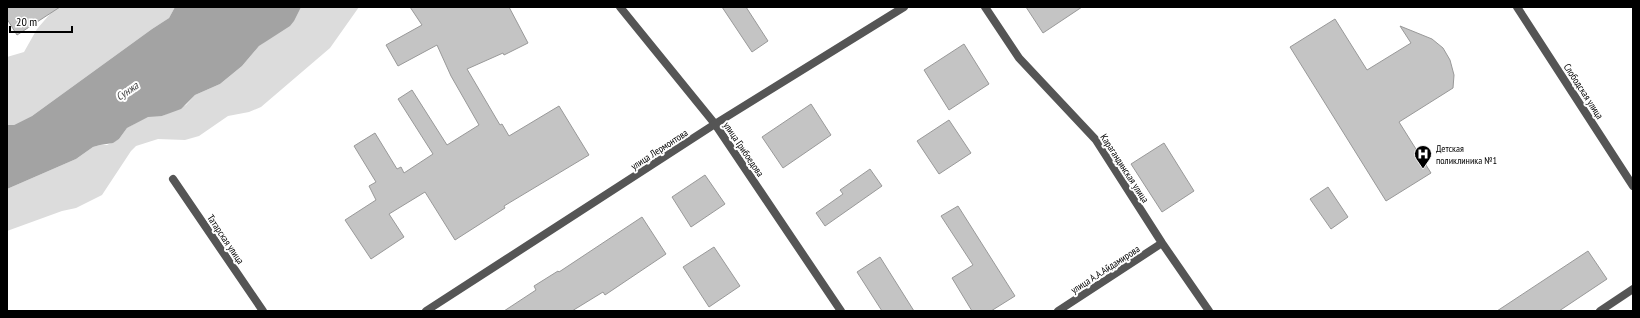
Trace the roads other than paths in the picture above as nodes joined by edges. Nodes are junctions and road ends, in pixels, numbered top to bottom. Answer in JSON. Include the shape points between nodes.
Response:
{"nodes":[{"id":1,"x":620,"y":7,"type":"edge"},
{"id":2,"x":904,"y":7,"type":"edge"},
{"id":3,"x":985,"y":7,"type":"edge"},
{"id":4,"x":1517,"y":7,"type":"edge"},
{"id":5,"x":716,"y":124,"type":"junction"},
{"id":6,"x":173,"y":179,"type":"dead end"},
{"id":7,"x":1633,"y":186,"type":"edge"},
{"id":8,"x":1162,"y":243,"type":"junction"},
{"id":9,"x":1633,"y":289,"type":"edge"},
{"id":10,"x":263,"y":311,"type":"edge"},
{"id":11,"x":426,"y":311,"type":"edge"},
{"id":12,"x":841,"y":311,"type":"edge"},
{"id":13,"x":1058,"y":311,"type":"edge"},
{"id":14,"x":1209,"y":311,"type":"edge"},
{"id":15,"x":1600,"y":311,"type":"edge"}],
"edges":[{"from":1,"to":5,"type":"street","name":"улица Грибоедова"},
{"from":2,"to":5,"type":"street","name":"улица Лермонтова"},
{"from":3,"to":8,"type":"street","name":"Карагандинская улица","via":[[1019,58],[1096,140]]},
{"from":4,"to":7,"type":"street","name":"Слободская улица"},
{"from":5,"to":11,"type":"street","name":"улица Лермонтова"},
{"from":5,"to":12,"type":"street","name":"улица Грибоедова"},
{"from":6,"to":10,"type":"street","name":"Татарская улица"},
{"from":8,"to":13,"type":"street","name":"улица А.А.Айдамирова"},
{"from":8,"to":14,"type":"street","name":"Карагандинская улица"},
{"from":9,"to":15,"type":"street"}]}
